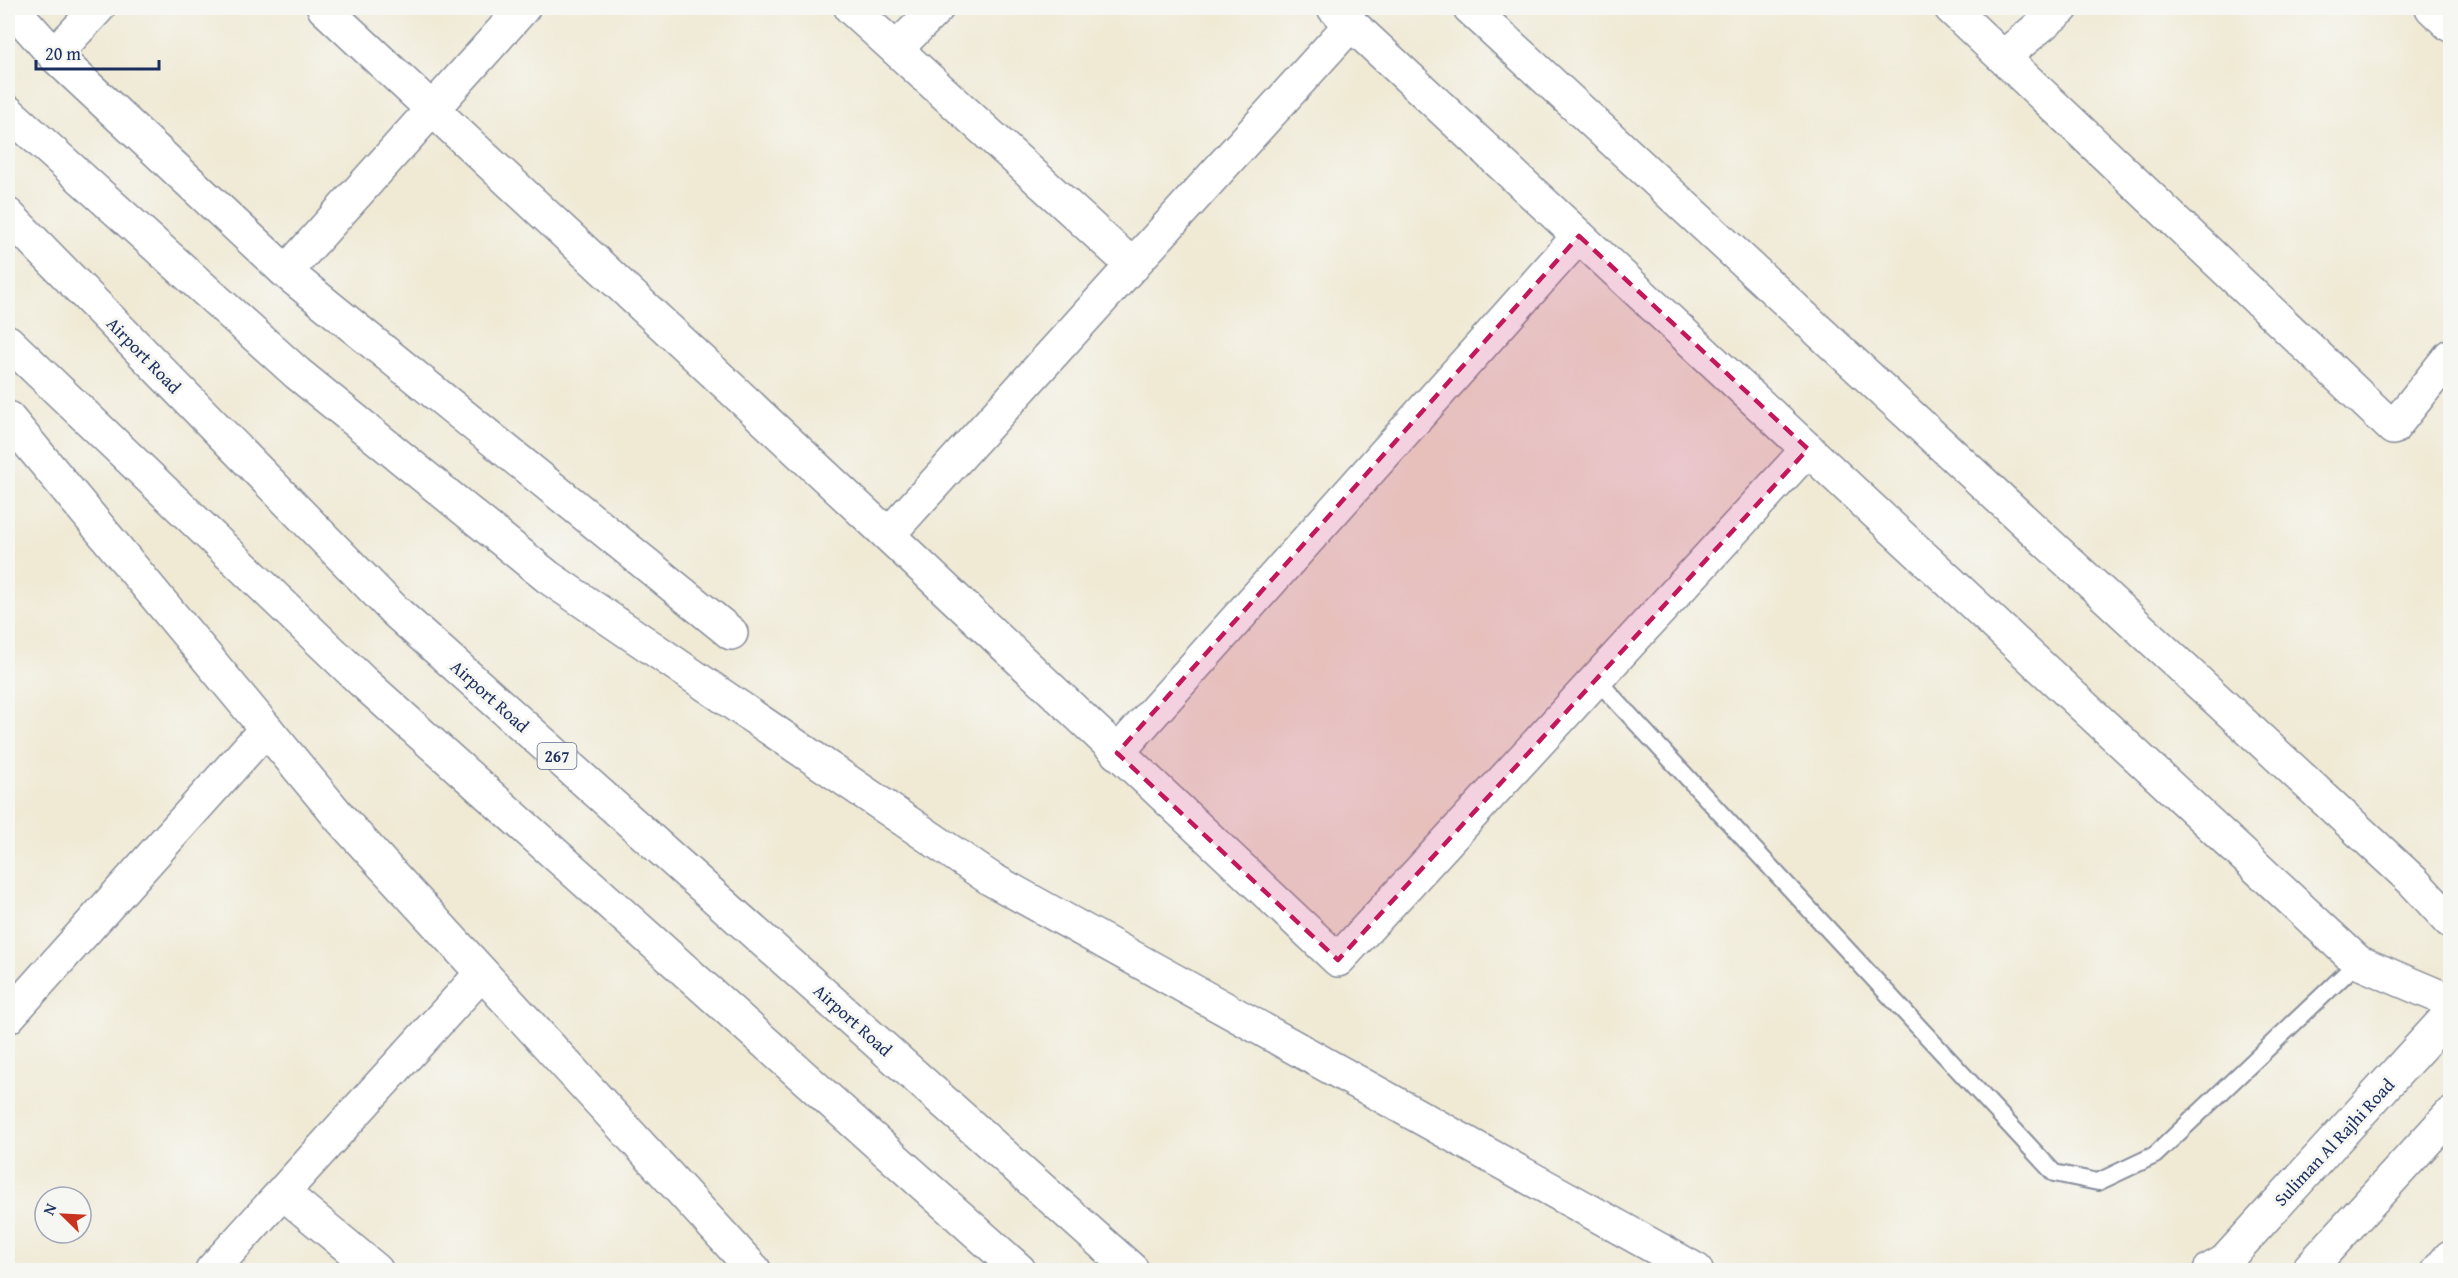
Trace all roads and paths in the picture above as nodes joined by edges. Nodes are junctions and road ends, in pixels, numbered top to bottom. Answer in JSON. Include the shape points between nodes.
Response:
{"nodes":[{"id":1,"x":12,"y":8,"type":"edge"},
{"id":2,"x":98,"y":8,"type":"edge"},
{"id":3,"x":324,"y":8,"type":"edge"},
{"id":4,"x":523,"y":8,"type":"edge"},
{"id":5,"x":851,"y":8,"type":"edge"},
{"id":6,"x":937,"y":8,"type":"edge"},
{"id":7,"x":1470,"y":8,"type":"edge"},
{"id":8,"x":1951,"y":8,"type":"edge"},
{"id":9,"x":2062,"y":8,"type":"edge"},
{"id":10,"x":2432,"y":8,"type":"edge"},
{"id":11,"x":1342,"y":16,"type":"edge"},
{"id":12,"x":2451,"y":25,"type":"edge"},
{"id":13,"x":896,"y":49,"type":"junction"},
{"id":14,"x":54,"y":55,"type":"junction"},
{"id":15,"x":2003,"y":57,"type":"junction"},
{"id":16,"x":432,"y":109,"type":"junction"},
{"id":17,"x":8,"y":112,"type":"edge"},
{"id":18,"x":8,"y":215,"type":"edge"},
{"id":19,"x":1580,"y":237,"type":"junction"},
{"id":20,"x":1133,"y":266,"type":"junction"},
{"id":21,"x":286,"y":272,"type":"junction"},
{"id":22,"x":8,"y":342,"type":"edge"},
{"id":23,"x":2451,"y":356,"type":"edge"},
{"id":24,"x":8,"y":418,"type":"edge"},
{"id":25,"x":1808,"y":449,"type":"junction"},
{"id":26,"x":888,"y":535,"type":"junction"},
{"id":27,"x":731,"y":633,"type":"dead end"},
{"id":28,"x":1596,"y":679,"type":"junction"},
{"id":29,"x":266,"y":729,"type":"junction"},
{"id":30,"x":1117,"y":753,"type":"junction"},
{"id":31,"x":2451,"y":921,"type":"edge"},
{"id":32,"x":2358,"y":962,"type":"junction"},
{"id":33,"x":482,"y":973,"type":"junction"},
{"id":34,"x":2451,"y":1001,"type":"edge"},
{"id":35,"x":2451,"y":1014,"type":"edge"},
{"id":36,"x":8,"y":1017,"type":"edge"},
{"id":37,"x":2451,"y":1115,"type":"edge"},
{"id":38,"x":282,"y":1192,"type":"junction"},
{"id":39,"x":2451,"y":1257,"type":"edge"},
{"id":40,"x":2218,"y":1267,"type":"edge"},
{"id":41,"x":212,"y":1270,"type":"edge"},
{"id":42,"x":376,"y":1270,"type":"edge"},
{"id":43,"x":754,"y":1270,"type":"edge"},
{"id":44,"x":1018,"y":1270,"type":"edge"},
{"id":45,"x":1132,"y":1270,"type":"edge"},
{"id":46,"x":1696,"y":1270,"type":"edge"},
{"id":47,"x":2308,"y":1270,"type":"edge"},
{"id":48,"x":2439,"y":1270,"type":"edge"}],
"edges":[{"from":1,"to":14,"type":"main road"},
{"from":2,"to":14,"type":"main road"},
{"from":3,"to":16,"type":"main road"},
{"from":4,"to":16,"type":"main road"},
{"from":5,"to":13,"type":"main road"},
{"from":6,"to":13,"type":"main road"},
{"from":7,"to":31,"type":"main road","via":[[2414,881]]},
{"from":8,"to":15,"type":"main road"},
{"from":9,"to":15,"type":"main road"},
{"from":10,"to":12,"type":"main road"},
{"from":11,"to":19,"type":"main road"},
{"from":11,"to":20,"type":"main road"},
{"from":13,"to":20,"type":"main road"},
{"from":14,"to":21,"type":"main road"},
{"from":15,"to":23,"type":"main road","via":[[2394,428]]},
{"from":16,"to":21,"type":"main road"},
{"from":16,"to":26,"type":"main road"},
{"from":17,"to":46,"type":"main road","via":[[297,373],[558,584],[991,879]]},
{"from":18,"to":45,"type":"main road","name":"Airport Road","number":"267","via":[[396,612]]},
{"from":19,"to":25,"type":"main road"},
{"from":19,"to":30,"type":"main road"},
{"from":20,"to":26,"type":"main road"},
{"from":21,"to":27,"type":"main road"},
{"from":22,"to":44,"type":"main road","via":[[362,681]]},
{"from":24,"to":29,"type":"main road"},
{"from":25,"to":28,"type":"main road"},
{"from":25,"to":32,"type":"main road"},
{"from":26,"to":30,"type":"main road"},
{"from":28,"to":30,"type":"main road","via":[[1338,960]]},
{"from":28,"to":32,"type":"lane","via":[[2054,1173],[2098,1182],[2155,1155]]},
{"from":29,"to":33,"type":"main road","via":[[341,819]]},
{"from":29,"to":36,"type":"main road"},
{"from":32,"to":34,"type":"main road"},
{"from":33,"to":38,"type":"main road"},
{"from":33,"to":43,"type":"main road"},
{"from":35,"to":40,"type":"main road","name":"Suliman Al Rajhi Road"},
{"from":37,"to":47,"type":"main road"},
{"from":38,"to":41,"type":"main road"},
{"from":38,"to":42,"type":"main road"},
{"from":39,"to":48,"type":"main road"}]}
